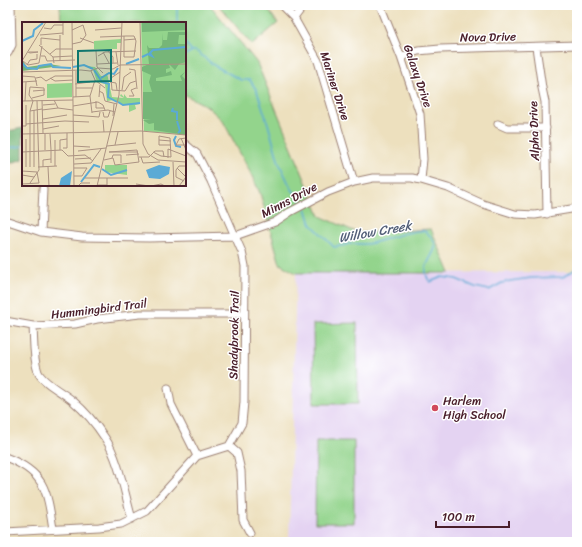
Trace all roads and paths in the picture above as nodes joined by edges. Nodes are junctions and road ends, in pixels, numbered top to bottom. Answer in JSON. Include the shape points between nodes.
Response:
{"nodes":[{"id":1,"x":11,"y":5,"type":"edge"},
{"id":2,"x":281,"y":5,"type":"edge"},
{"id":3,"x":304,"y":5,"type":"edge"},
{"id":4,"x":380,"y":5,"type":"edge"},
{"id":5,"x":294,"y":18,"type":"junction"},
{"id":6,"x":577,"y":45,"type":"edge"},
{"id":7,"x":536,"y":47,"type":"junction"},
{"id":8,"x":5,"y":53,"type":"edge"},
{"id":9,"x":401,"y":57,"type":"junction"},
{"id":10,"x":498,"y":124,"type":"dead end"},
{"id":11,"x":546,"y":128,"type":"junction"},
{"id":12,"x":186,"y":145,"type":"edge"},
{"id":13,"x":421,"y":180,"type":"junction"},
{"id":14,"x":354,"y":182,"type":"junction"},
{"id":15,"x":43,"y":189,"type":"dead end"},
{"id":16,"x":577,"y":208,"type":"edge"},
{"id":17,"x":547,"y":214,"type":"junction"},
{"id":18,"x":5,"y":220,"type":"edge"},
{"id":19,"x":41,"y":232,"type":"junction"},
{"id":20,"x":234,"y":236,"type":"junction"},
{"id":21,"x":244,"y":314,"type":"junction"},
{"id":22,"x":5,"y":321,"type":"edge"},
{"id":23,"x":33,"y":326,"type":"junction"},
{"id":24,"x":168,"y":388,"type":"dead end"},
{"id":25,"x":229,"y":446,"type":"junction"},
{"id":26,"x":197,"y":456,"type":"junction"},
{"id":27,"x":5,"y":457,"type":"edge"},
{"id":28,"x":132,"y":519,"type":"junction"},
{"id":29,"x":52,"y":529,"type":"junction"},
{"id":30,"x":5,"y":532,"type":"edge"},
{"id":31,"x":250,"y":533,"type":"dead end"}],
"edges":[{"from":1,"to":8,"type":"street","via":[[12,45],[8,53]]},
{"from":2,"to":5,"type":"street","name":"Mariner Drive"},
{"from":3,"to":5,"type":"street"},
{"from":4,"to":9,"type":"street","name":"Galaxy Drive"},
{"from":5,"to":14,"type":"street","name":"Mariner Drive","via":[[318,61]]},
{"from":6,"to":7,"type":"street","name":"Nova Drive"},
{"from":7,"to":9,"type":"street","name":"Nova Drive","via":[[440,49],[418,51]]},
{"from":7,"to":11,"type":"street","name":"Alpha Drive","via":[[545,102]]},
{"from":9,"to":13,"type":"street","name":"Galaxy Drive","via":[[420,114],[423,159]]},
{"from":10,"to":11,"type":"street","via":[[507,128]]},
{"from":11,"to":17,"type":"street","name":"Alpha Drive"},
{"from":12,"to":20,"type":"street","name":"Shadybrook Trail","via":[[198,154]]},
{"from":13,"to":14,"type":"street","name":"Minns Drive","via":[[373,178]]},
{"from":13,"to":17,"type":"street","name":"Minns Drive","via":[[515,214]]},
{"from":14,"to":20,"type":"street","name":"Minns Drive","via":[[310,201],[275,222]]},
{"from":15,"to":19,"type":"street"},
{"from":16,"to":17,"type":"street","name":"Minns Drive"},
{"from":18,"to":19,"type":"street","name":"Minns Drive"},
{"from":19,"to":20,"type":"street","name":"Minns Drive","via":[[82,237]]},
{"from":20,"to":21,"type":"street","name":"Shadybrook Trail","via":[[242,252],[245,266]]},
{"from":21,"to":23,"type":"street","name":"Hummingbird Trail","via":[[140,314],[75,324]]},
{"from":21,"to":25,"type":"street","name":"Shadybrook Trail","via":[[242,423]]},
{"from":22,"to":23,"type":"street","name":"Hummingbird Trail"},
{"from":23,"to":28,"type":"street","via":[[34,356],[39,374],[87,414],[107,440],[117,463]]},
{"from":24,"to":26,"type":"street","via":[[171,404]]},
{"from":25,"to":26,"type":"street"},
{"from":25,"to":31,"type":"street","via":[[236,453],[241,470],[243,520]]},
{"from":26,"to":28,"type":"street","via":[[147,511]]},
{"from":27,"to":29,"type":"street","via":[[32,470],[43,484],[49,502]]},
{"from":28,"to":29,"type":"street","via":[[121,524],[99,527]]},
{"from":29,"to":30,"type":"street"}]}
